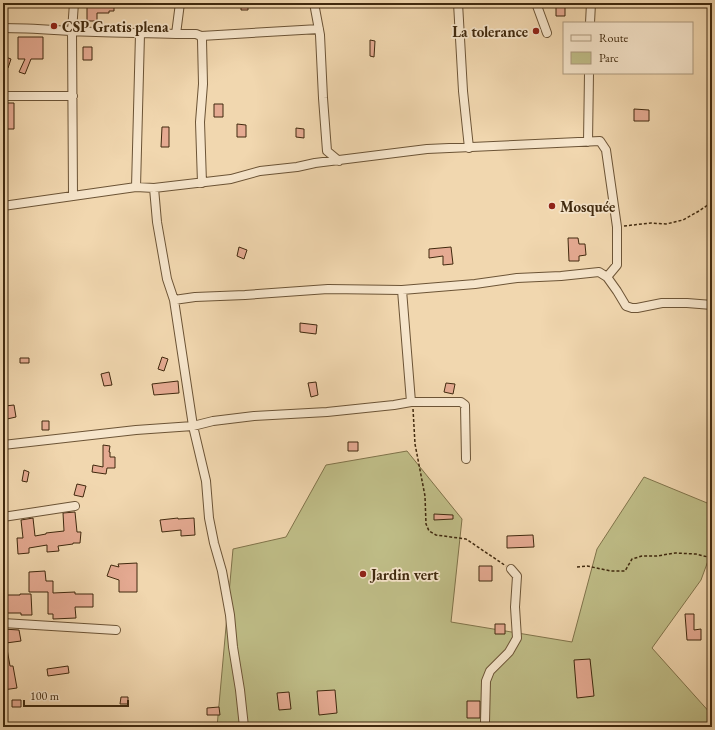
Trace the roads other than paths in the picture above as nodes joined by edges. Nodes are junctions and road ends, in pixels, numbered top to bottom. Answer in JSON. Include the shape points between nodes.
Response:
{"nodes":[{"id":1,"x":74,"y":3,"type":"edge"},
{"id":2,"x":180,"y":3,"type":"edge"},
{"id":3,"x":314,"y":3,"type":"edge"},
{"id":4,"x":458,"y":3,"type":"edge"},
{"id":5,"x":536,"y":3,"type":"edge"},
{"id":6,"x":591,"y":3,"type":"edge"},
{"id":7,"x":590,"y":22,"type":"edge"},
{"id":8,"x":3,"y":28,"type":"edge"},
{"id":9,"x":319,"y":29,"type":"junction"},
{"id":10,"x":72,"y":31,"type":"junction"},
{"id":11,"x":547,"y":33,"type":"dead end"},
{"id":12,"x":140,"y":34,"type":"junction"},
{"id":13,"x":176,"y":34,"type":"junction"},
{"id":14,"x":201,"y":36,"type":"junction"},
{"id":15,"x":590,"y":74,"type":"edge"},
{"id":16,"x":3,"y":96,"type":"edge"},
{"id":17,"x":73,"y":96,"type":"junction"},
{"id":18,"x":588,"y":142,"type":"junction"},
{"id":19,"x":470,"y":148,"type":"junction"},
{"id":20,"x":328,"y":151,"type":"junction"},
{"id":21,"x":339,"y":161,"type":"junction"},
{"id":22,"x":315,"y":163,"type":"junction"},
{"id":23,"x":202,"y":183,"type":"junction"},
{"id":24,"x":136,"y":187,"type":"junction"},
{"id":25,"x":154,"y":188,"type":"junction"},
{"id":26,"x":73,"y":196,"type":"junction"},
{"id":27,"x":3,"y":206,"type":"edge"},
{"id":28,"x":607,"y":277,"type":"junction"},
{"id":29,"x":402,"y":290,"type":"junction"},
{"id":30,"x":174,"y":300,"type":"junction"},
{"id":31,"x":712,"y":306,"type":"edge"},
{"id":32,"x":411,"y":402,"type":"junction"},
{"id":33,"x":193,"y":426,"type":"junction"},
{"id":34,"x":3,"y":445,"type":"edge"},
{"id":35,"x":466,"y":459,"type":"dead end"},
{"id":36,"x":75,"y":506,"type":"dead end"},
{"id":37,"x":3,"y":517,"type":"edge"},
{"id":38,"x":511,"y":569,"type":"road end"},
{"id":39,"x":3,"y":623,"type":"edge"},
{"id":40,"x":116,"y":630,"type":"dead end"},
{"id":41,"x":244,"y":727,"type":"edge"},
{"id":42,"x":487,"y":727,"type":"edge"}],
"edges":[{"from":1,"to":10,"type":"street"},
{"from":2,"to":13,"type":"street"},
{"from":3,"to":9,"type":"street"},
{"from":4,"to":19,"type":"street","via":[[463,91]]},
{"from":5,"to":11,"type":"street"},
{"from":6,"to":7,"type":"street"},
{"from":8,"to":10,"type":"street"},
{"from":9,"to":14,"type":"street"},
{"from":9,"to":20,"type":"street"},
{"from":10,"to":12,"type":"street"},
{"from":10,"to":17,"type":"street"},
{"from":12,"to":13,"type":"street"},
{"from":12,"to":24,"type":"street"},
{"from":13,"to":14,"type":"street"},
{"from":14,"to":23,"type":"street"},
{"from":15,"to":18,"type":"street"},
{"from":16,"to":17,"type":"street"},
{"from":17,"to":26,"type":"street"},
{"from":18,"to":19,"type":"street"},
{"from":18,"to":28,"type":"street","via":[[600,141],[606,150],[616,227],[617,265]]},
{"from":19,"to":21,"type":"street","via":[[427,149]]},
{"from":20,"to":21,"type":"street"},
{"from":20,"to":22,"type":"street"},
{"from":21,"to":22,"type":"street"},
{"from":22,"to":23,"type":"street"},
{"from":23,"to":25,"type":"street"},
{"from":24,"to":25,"type":"street"},
{"from":24,"to":26,"type":"street"},
{"from":25,"to":30,"type":"street","via":[[167,279]]},
{"from":26,"to":27,"type":"street"},
{"from":28,"to":29,"type":"street","via":[[599,272]]},
{"from":28,"to":31,"type":"street","via":[[626,306],[632,308],[662,303]]},
{"from":29,"to":30,"type":"street","via":[[328,289]]},
{"from":29,"to":32,"type":"street"},
{"from":30,"to":33,"type":"street"},
{"from":32,"to":33,"type":"street","via":[[327,412],[230,419]]},
{"from":32,"to":35,"type":"street","via":[[463,402]]},
{"from":33,"to":34,"type":"street"},
{"from":33,"to":41,"type":"street","via":[[206,481],[209,518],[230,615]]},
{"from":36,"to":37,"type":"street"},
{"from":38,"to":42,"type":"street","via":[[518,576],[515,607],[517,638],[509,652],[490,671],[486,681]]},
{"from":39,"to":40,"type":"street"}]}
